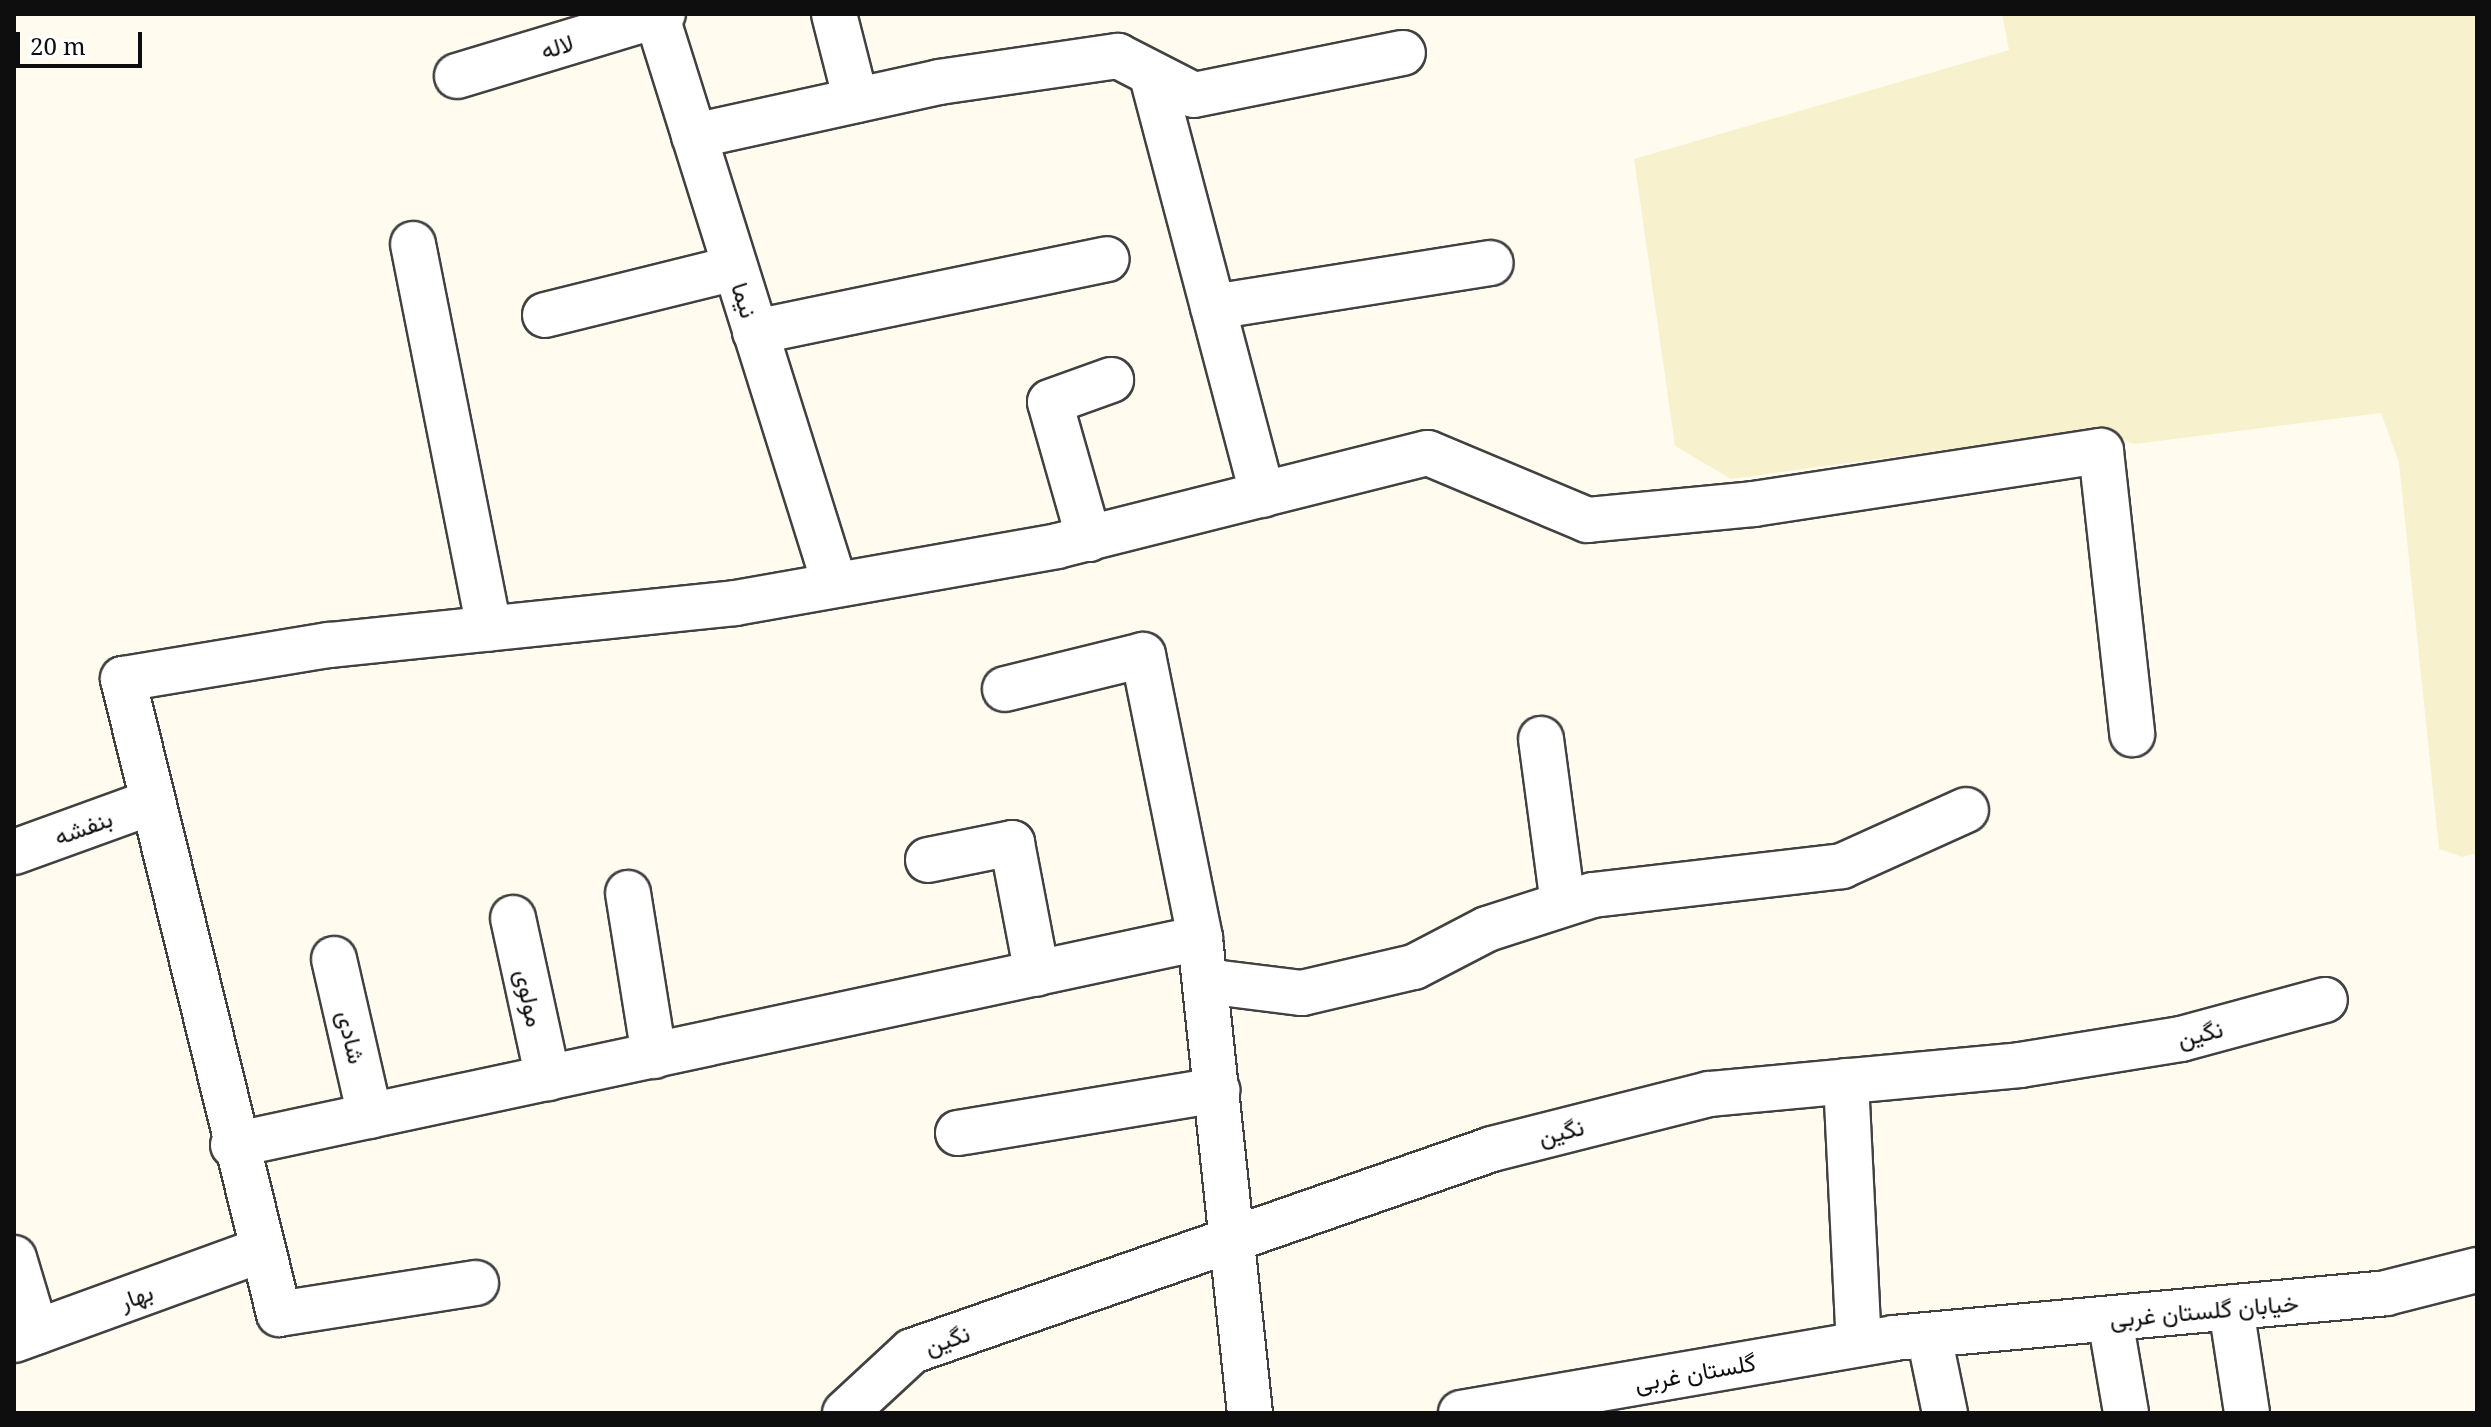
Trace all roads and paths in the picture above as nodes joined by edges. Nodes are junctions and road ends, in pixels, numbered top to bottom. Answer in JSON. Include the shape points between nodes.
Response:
{"nodes":[{"id":1,"x":834,"y":14,"type":"edge"},
{"id":2,"x":659,"y":15,"type":"edge"},
{"id":3,"x":1403,"y":53,"type":"dead end"},
{"id":4,"x":457,"y":76,"type":"dead end"},
{"id":5,"x":1153,"y":80,"type":"junction"},
{"id":6,"x":856,"y":100,"type":"junction"},
{"id":7,"x":694,"y":136,"type":"junction"},
{"id":8,"x":413,"y":244,"type":"dead end"},
{"id":9,"x":1107,"y":259,"type":"dead end"},
{"id":10,"x":1491,"y":263,"type":"dead end"},
{"id":11,"x":735,"y":268,"type":"junction"},
{"id":12,"x":1213,"y":307,"type":"junction"},
{"id":13,"x":545,"y":315,"type":"dead end"},
{"id":14,"x":755,"y":332,"type":"junction"},
{"id":15,"x":1111,"y":380,"type":"dead end"},
{"id":16,"x":1263,"y":495,"type":"junction"},
{"id":17,"x":1089,"y":539,"type":"junction"},
{"id":18,"x":835,"y":585,"type":"junction"},
{"id":19,"x":489,"y":629,"type":"junction"},
{"id":20,"x":1005,"y":689,"type":"dead end"},
{"id":21,"x":2132,"y":734,"type":"dead end"},
{"id":22,"x":1541,"y":739,"type":"dead end"},
{"id":23,"x":152,"y":802,"type":"junction"},
{"id":24,"x":1966,"y":810,"type":"dead end"},
{"id":25,"x":14,"y":852,"type":"edge"},
{"id":26,"x":928,"y":860,"type":"dead end"},
{"id":27,"x":628,"y":893,"type":"dead end"},
{"id":28,"x":1563,"y":904,"type":"junction"},
{"id":29,"x":513,"y":918,"type":"dead end"},
{"id":30,"x":334,"y":959,"type":"dead end"},
{"id":31,"x":1202,"y":960,"type":"junction"},
{"id":32,"x":1037,"y":974,"type":"junction"},
{"id":33,"x":2325,"y":1000,"type":"dead end"},
{"id":34,"x":654,"y":1056,"type":"junction"},
{"id":35,"x":548,"y":1078,"type":"junction"},
{"id":36,"x":1846,"y":1081,"type":"junction"},
{"id":37,"x":1217,"y":1090,"type":"junction"},
{"id":38,"x":370,"y":1116,"type":"junction"},
{"id":39,"x":958,"y":1133,"type":"dead end"},
{"id":40,"x":233,"y":1145,"type":"junction"},
{"id":41,"x":1237,"y":1238,"type":"junction"},
{"id":42,"x":258,"y":1251,"type":"junction"},
{"id":43,"x":14,"y":1258,"type":"edge"},
{"id":44,"x":2477,"y":1270,"type":"edge"},
{"id":45,"x":476,"y":1283,"type":"dead end"},
{"id":46,"x":2231,"y":1308,"type":"junction"},
{"id":47,"x":2110,"y":1319,"type":"junction"},
{"id":48,"x":25,"y":1336,"type":"edge"},
{"id":49,"x":1929,"y":1336,"type":"junction"},
{"id":50,"x":1859,"y":1344,"type":"junction"},
{"id":51,"x":845,"y":1413,"type":"edge"},
{"id":52,"x":1250,"y":1413,"type":"edge"},
{"id":53,"x":1461,"y":1413,"type":"edge"},
{"id":54,"x":1945,"y":1413,"type":"edge"},
{"id":55,"x":2126,"y":1413,"type":"edge"},
{"id":56,"x":2247,"y":1413,"type":"edge"}],
"edges":[{"from":1,"to":6,"type":"street"},
{"from":2,"to":4,"type":"street","name":"لاله"},
{"from":2,"to":7,"type":"street","name":"نیما"},
{"from":3,"to":5,"type":"street","via":[[1194,95]]},
{"from":5,"to":6,"type":"street","via":[[1118,56]]},
{"from":5,"to":12,"type":"street"},
{"from":6,"to":7,"type":"street"},
{"from":7,"to":11,"type":"street","name":"نیما"},
{"from":8,"to":19,"type":"street"},
{"from":9,"to":14,"type":"street"},
{"from":10,"to":12,"type":"street"},
{"from":11,"to":13,"type":"street"},
{"from":11,"to":14,"type":"street","name":"نیما"},
{"from":12,"to":16,"type":"street"},
{"from":14,"to":18,"type":"street","name":"نیما"},
{"from":15,"to":17,"type":"street","via":[[1050,402]]},
{"from":16,"to":17,"type":"street"},
{"from":16,"to":21,"type":"street","via":[[1428,453],[1587,520],[1754,504],[2101,451]]},
{"from":17,"to":18,"type":"street"},
{"from":18,"to":19,"type":"street"},
{"from":19,"to":23,"type":"street","via":[[123,679]]},
{"from":20,"to":31,"type":"street","via":[[1143,655]]},
{"from":22,"to":28,"type":"street"},
{"from":23,"to":25,"type":"street","name":"بنفشه"},
{"from":23,"to":40,"type":"street"},
{"from":24,"to":28,"type":"street","via":[[1842,866]]},
{"from":26,"to":32,"type":"street","via":[[1012,843]]},
{"from":27,"to":34,"type":"street"},
{"from":28,"to":31,"type":"street","via":[[1487,929],[1414,967],[1302,993]]},
{"from":29,"to":35,"type":"street","name":"مولوی"},
{"from":30,"to":38,"type":"street","name":"شادی"},
{"from":31,"to":32,"type":"street"},
{"from":31,"to":37,"type":"street"},
{"from":32,"to":34,"type":"street"},
{"from":33,"to":36,"type":"street","name":"نگین","via":[[2181,1039],[2020,1065]]},
{"from":34,"to":35,"type":"street"},
{"from":35,"to":38,"type":"street"},
{"from":36,"to":41,"type":"street","name":"نگین","via":[[1709,1094],[1492,1149]]},
{"from":36,"to":50,"type":"street"},
{"from":37,"to":39,"type":"street"},
{"from":37,"to":41,"type":"street"},
{"from":38,"to":40,"type":"street"},
{"from":40,"to":42,"type":"street"},
{"from":41,"to":51,"type":"street","name":"نگین","via":[[912,1351]]},
{"from":41,"to":52,"type":"street"},
{"from":42,"to":45,"type":"street","via":[[279,1314]]},
{"from":42,"to":48,"type":"street","name":"بهار"},
{"from":43,"to":48,"type":"street"},
{"from":44,"to":46,"type":"street","name":"خیابان گلستان غربی","via":[[2386,1293]]},
{"from":46,"to":47,"type":"street","name":"خیابان گلستان غربی"},
{"from":46,"to":56,"type":"street"},
{"from":47,"to":49,"type":"street","name":"خیابان گلستان غربی"},
{"from":47,"to":55,"type":"street"},
{"from":49,"to":50,"type":"street","name":"گلستان غربی"},
{"from":49,"to":54,"type":"street"},
{"from":50,"to":53,"type":"street","name":"گلستان غربی"}]}
